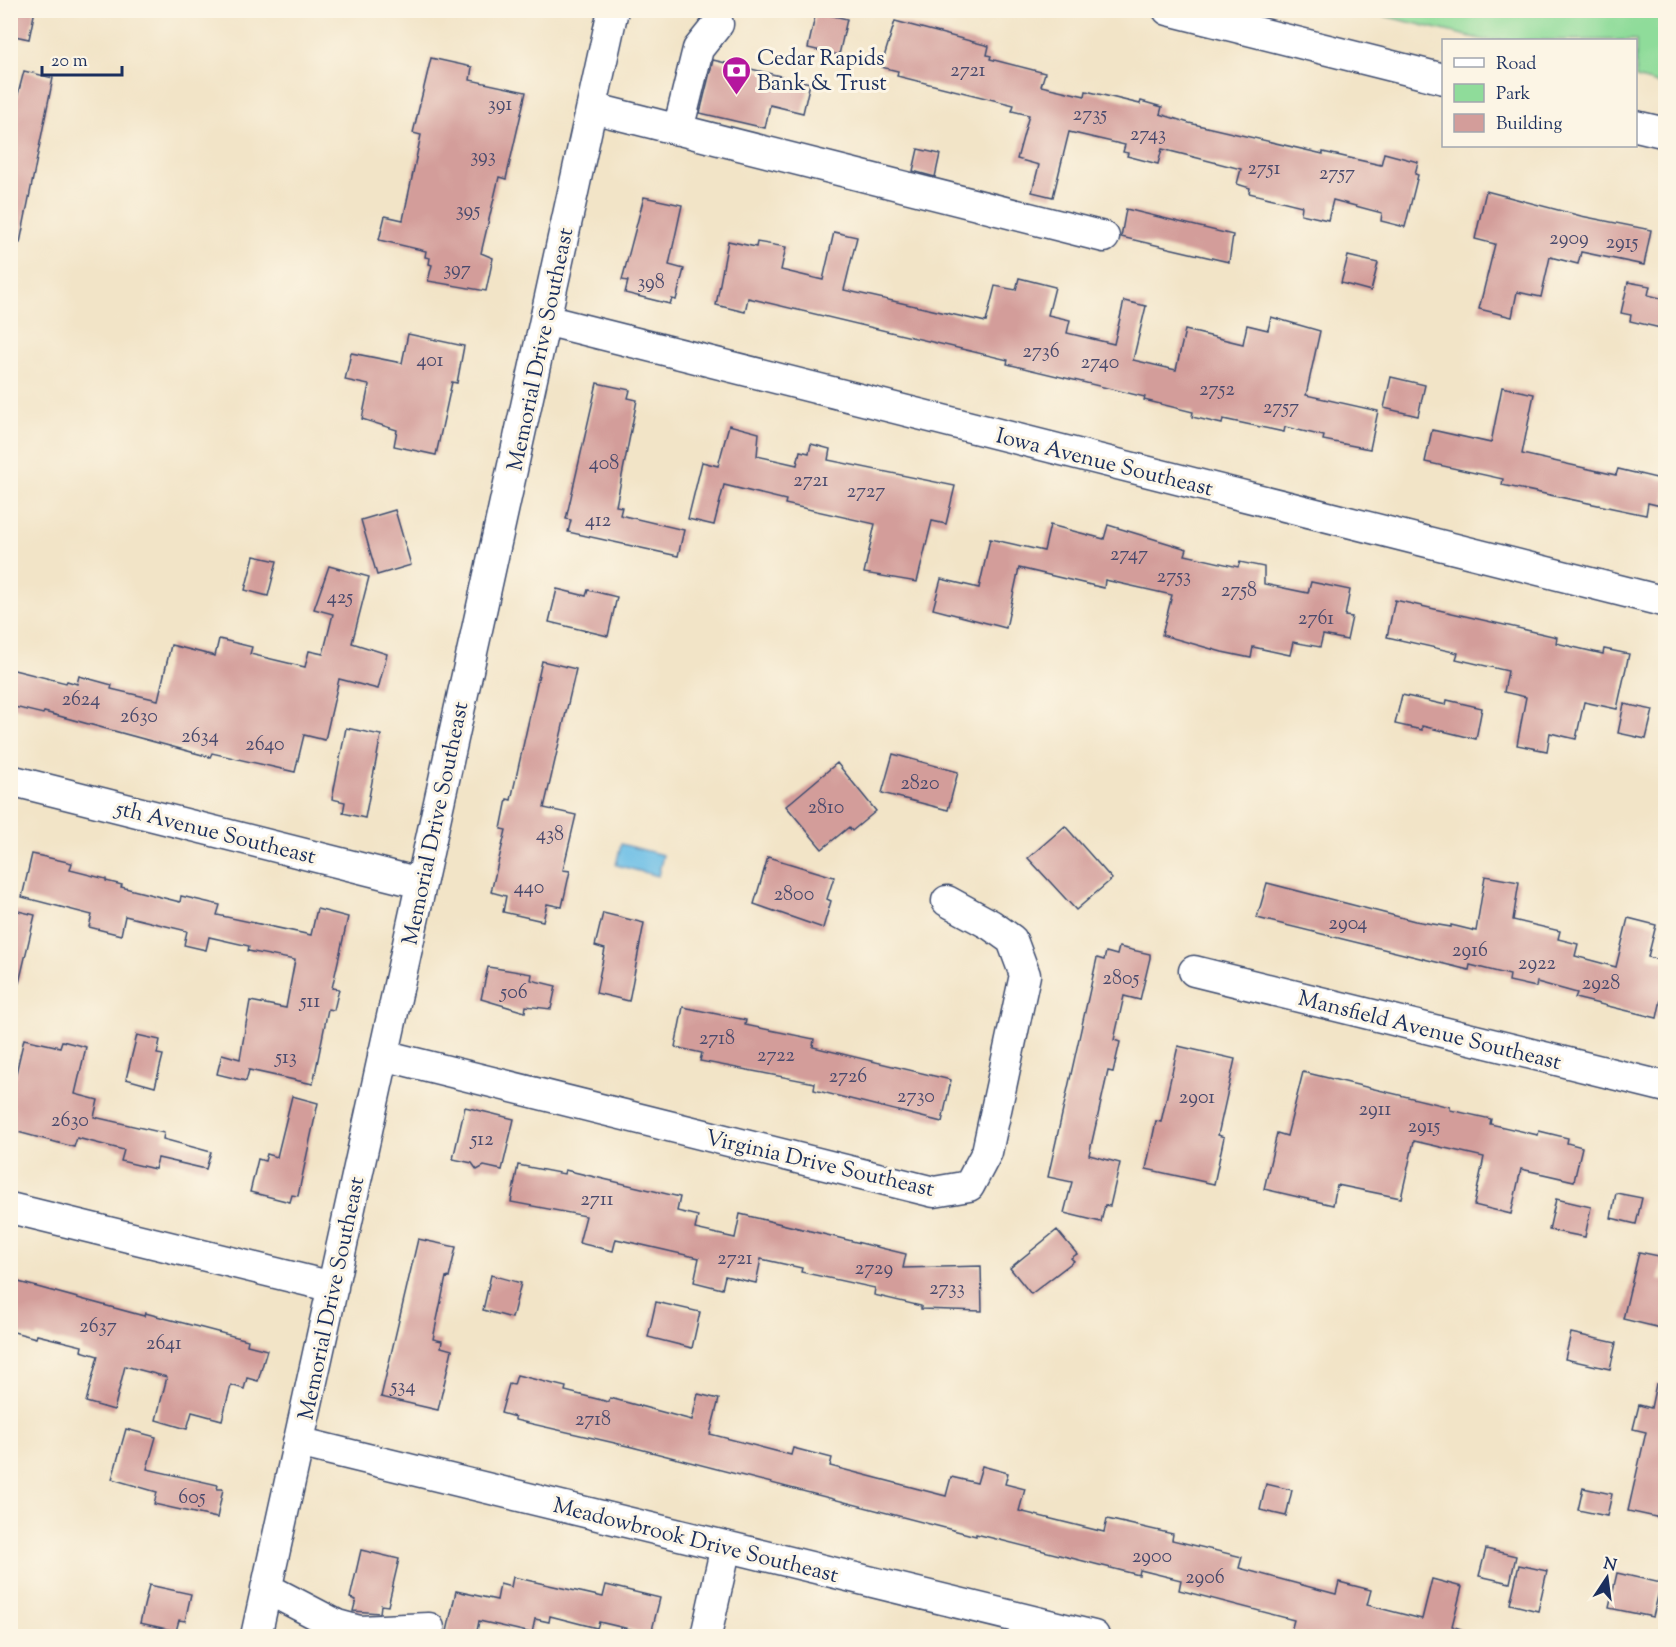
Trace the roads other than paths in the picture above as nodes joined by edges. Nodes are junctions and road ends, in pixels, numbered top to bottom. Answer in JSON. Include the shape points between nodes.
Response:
{"nodes":[{"id":1,"x":613,"y":10,"type":"edge"},
{"id":2,"x":1168,"y":10,"type":"edge"},
{"id":3,"x":718,"y":24,"type":"dead end"},
{"id":4,"x":1442,"y":79,"type":"edge"},
{"id":5,"x":592,"y":108,"type":"junction"},
{"id":6,"x":1637,"y":126,"type":"edge"},
{"id":7,"x":678,"y":130,"type":"junction"},
{"id":8,"x":1665,"y":133,"type":"edge"},
{"id":9,"x":1104,"y":237,"type":"dead end"},
{"id":10,"x":545,"y":320,"type":"junction"},
{"id":11,"x":1665,"y":602,"type":"edge"},
{"id":12,"x":10,"y":780,"type":"edge"},
{"id":13,"x":420,"y":883,"type":"junction"},
{"id":14,"x":946,"y":901,"type":"dead end"},
{"id":15,"x":1194,"y":971,"type":"dead end"},
{"id":16,"x":383,"y":1055,"type":"junction"},
{"id":17,"x":1665,"y":1087,"type":"edge"},
{"id":18,"x":10,"y":1208,"type":"edge"},
{"id":19,"x":333,"y":1287,"type":"junction"},
{"id":20,"x":298,"y":1442,"type":"junction"},
{"id":21,"x":726,"y":1546,"type":"junction"},
{"id":22,"x":266,"y":1588,"type":"junction"},
{"id":23,"x":429,"y":1628,"type":"dead end"},
{"id":24,"x":256,"y":1636,"type":"edge"},
{"id":25,"x":706,"y":1636,"type":"edge"},
{"id":26,"x":1092,"y":1636,"type":"edge"}],
"edges":[{"from":1,"to":5,"type":"street","name":"Memorial Drive Southeast"},
{"from":2,"to":4,"type":"street"},
{"from":3,"to":7,"type":"street","via":[[698,49]]},
{"from":5,"to":7,"type":"street"},
{"from":5,"to":10,"type":"street","name":"Memorial Drive Southeast"},
{"from":6,"to":8,"type":"street"},
{"from":7,"to":9,"type":"street"},
{"from":10,"to":11,"type":"street","name":"Iowa Avenue Southeast"},
{"from":10,"to":13,"type":"street","name":"Memorial Drive Southeast"},
{"from":12,"to":13,"type":"street","name":"5th Avenue Southeast"},
{"from":13,"to":16,"type":"street","name":"Memorial Drive Southeast"},
{"from":14,"to":16,"type":"street","name":"Virginia Drive Southeast","via":[[1012,940],[1025,975],[987,1152],[969,1186],[934,1192]]},
{"from":15,"to":17,"type":"street","name":"Mansfield Avenue Southeast"},
{"from":16,"to":19,"type":"street","name":"Memorial Drive Southeast"},
{"from":18,"to":19,"type":"street"},
{"from":19,"to":20,"type":"street","name":"Memorial Drive Southeast"},
{"from":20,"to":21,"type":"street","name":"Meadowbrook Drive Southeast"},
{"from":20,"to":22,"type":"street","name":"Memorial Drive Southeast"},
{"from":21,"to":25,"type":"street"},
{"from":21,"to":26,"type":"street","name":"Meadowbrook Drive Southeast"},
{"from":22,"to":23,"type":"street","via":[[337,1625],[358,1631]]},
{"from":22,"to":24,"type":"street","name":"Memorial Drive Southeast"}]}
